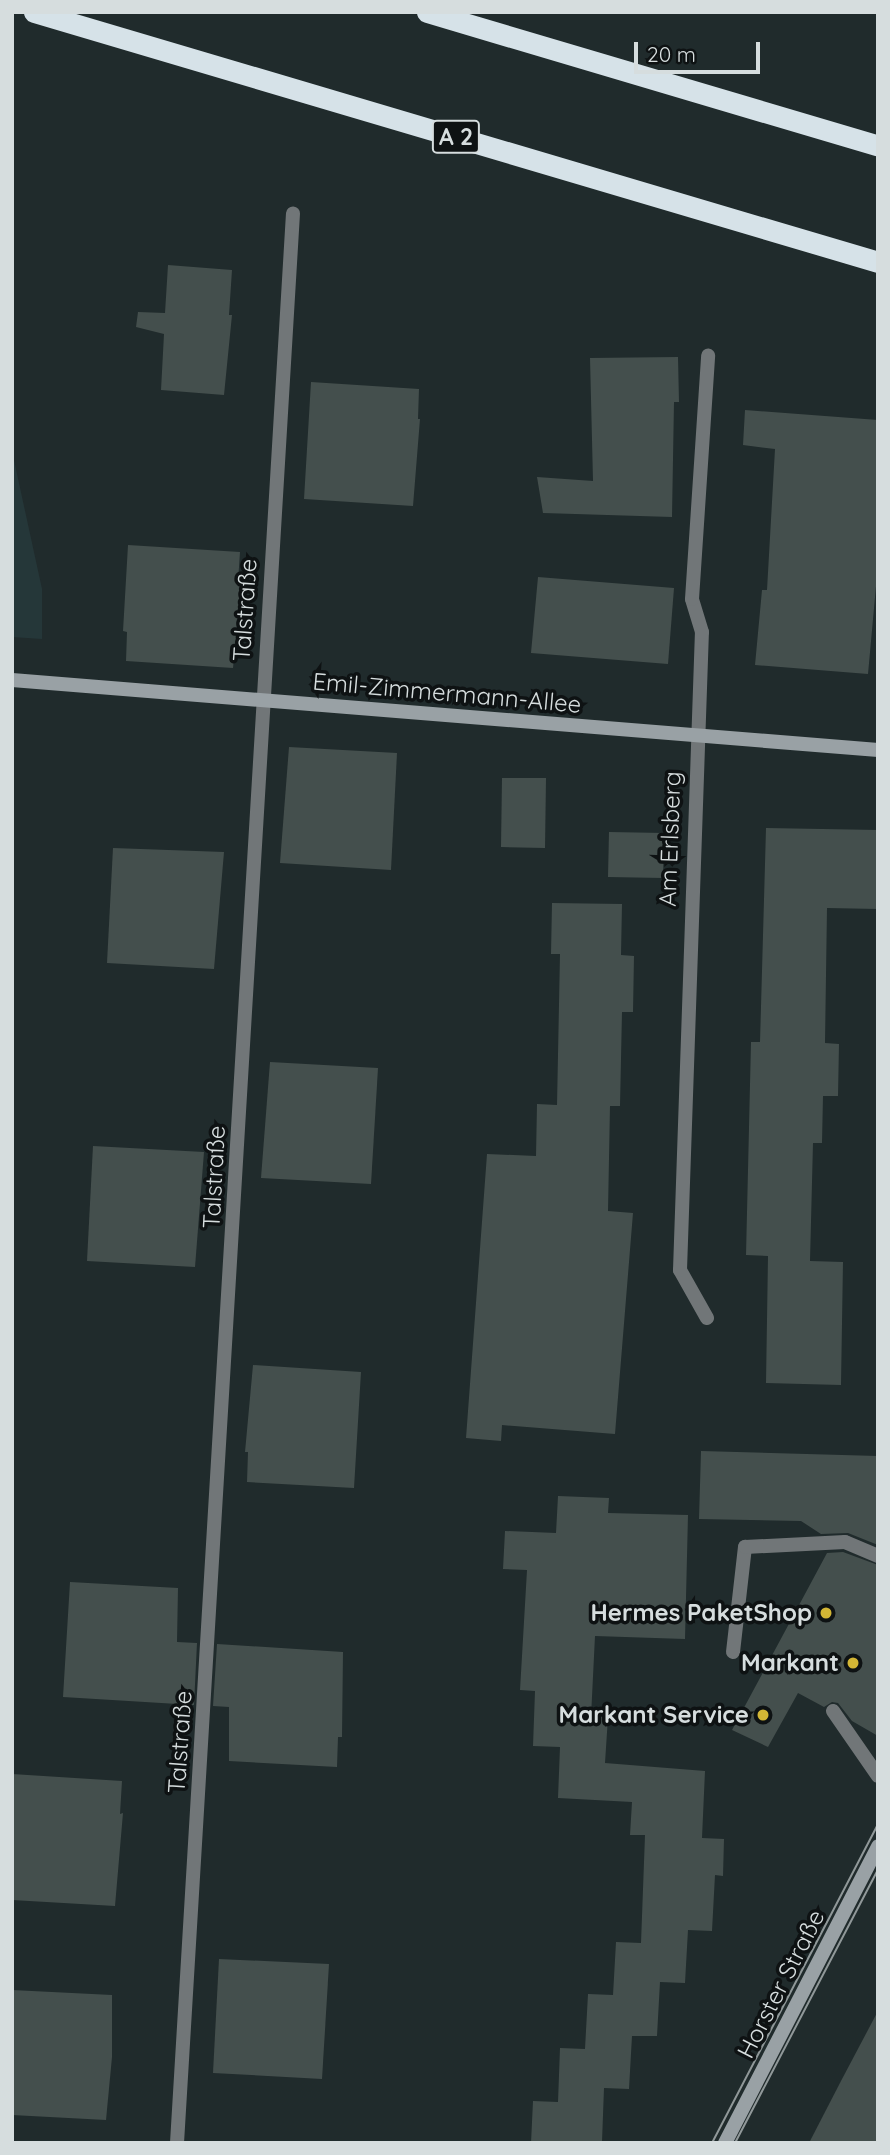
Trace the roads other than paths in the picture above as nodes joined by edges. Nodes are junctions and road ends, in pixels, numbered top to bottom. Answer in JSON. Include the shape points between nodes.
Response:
{"nodes":[{"id":1,"x":34,"y":12,"type":"edge"},
{"id":2,"x":426,"y":12,"type":"edge"},
{"id":3,"x":878,"y":146,"type":"edge"},
{"id":4,"x":293,"y":213,"type":"dead end"},
{"id":5,"x":878,"y":262,"type":"edge"},
{"id":6,"x":708,"y":356,"type":"dead end"},
{"id":7,"x":12,"y":680,"type":"edge"},
{"id":8,"x":262,"y":701,"type":"junction"},
{"id":9,"x":698,"y":736,"type":"junction"},
{"id":10,"x":878,"y":750,"type":"edge"},
{"id":11,"x":707,"y":1318,"type":"dead end"},
{"id":12,"x":878,"y":1556,"type":"edge"},
{"id":13,"x":733,"y":1653,"type":"dead end"},
{"id":14,"x":833,"y":1711,"type":"dead end"},
{"id":15,"x":878,"y":1776,"type":"edge"},
{"id":16,"x":878,"y":1846,"type":"edge"},
{"id":17,"x":177,"y":2143,"type":"edge"},
{"id":18,"x":724,"y":2143,"type":"edge"}],
"edges":[{"from":1,"to":5,"type":"highway","number":"A 2"},
{"from":2,"to":3,"type":"highway"},
{"from":4,"to":8,"type":"street","name":"Talstraße"},
{"from":6,"to":9,"type":"street","name":"Am Erlsberg","via":[[692,599],[702,632]]},
{"from":7,"to":8,"type":"main road","name":"Emil-Zimmermann-Allee"},
{"from":8,"to":9,"type":"main road","name":"Emil-Zimmermann-Allee"},
{"from":8,"to":17,"type":"street","name":"Talstraße"},
{"from":9,"to":10,"type":"main road","name":"Emil-Zimmermann-Allee"},
{"from":9,"to":11,"type":"street","name":"Am Erlsberg","via":[[680,1270]]},
{"from":12,"to":13,"type":"street","via":[[845,1542],[745,1547]]},
{"from":14,"to":15,"type":"street"},
{"from":16,"to":18,"type":"main road","name":"Horster Straße"}]}
